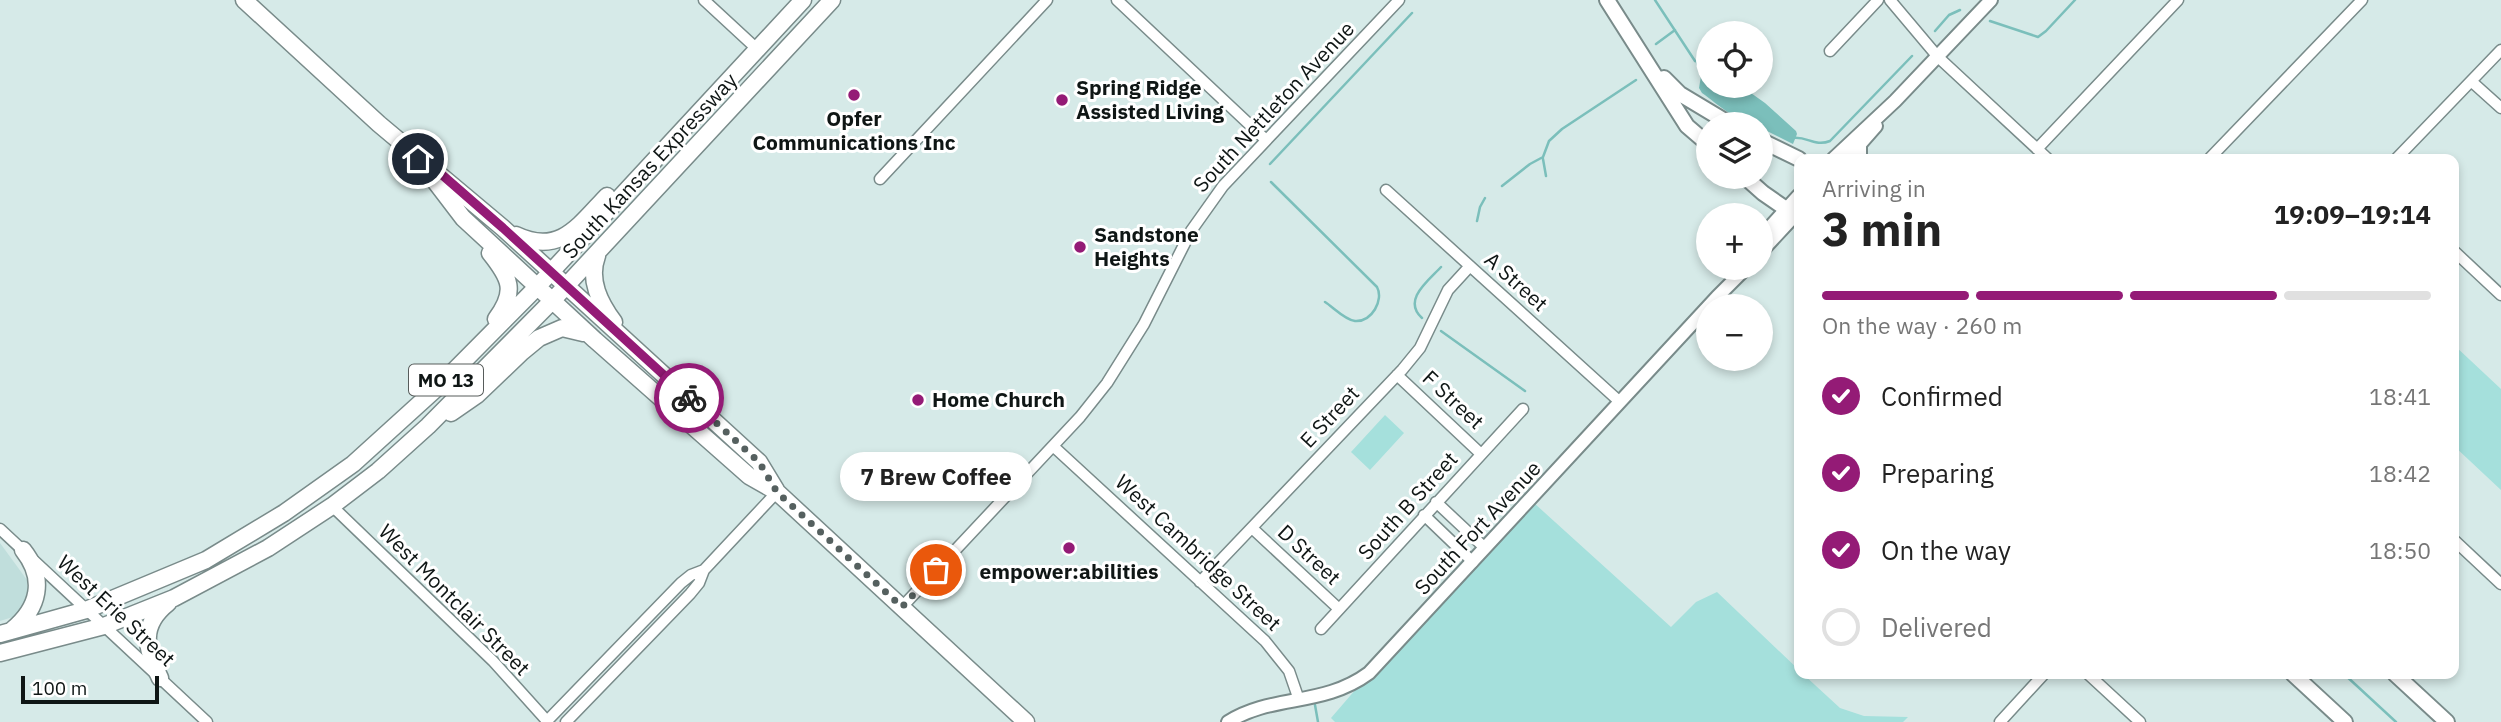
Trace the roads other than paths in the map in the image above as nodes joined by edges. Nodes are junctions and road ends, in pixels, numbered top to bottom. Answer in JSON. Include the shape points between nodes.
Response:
{"nodes":[{"id":1,"x":244,"y":0,"type":"edge"},
{"id":2,"x":704,"y":0,"type":"edge"},
{"id":3,"x":803,"y":0,"type":"edge"},
{"id":4,"x":832,"y":0,"type":"edge"},
{"id":5,"x":1047,"y":0,"type":"edge"},
{"id":6,"x":1117,"y":0,"type":"edge"},
{"id":7,"x":1399,"y":0,"type":"edge"},
{"id":8,"x":1607,"y":0,"type":"edge"},
{"id":9,"x":1878,"y":0,"type":"edge"},
{"id":10,"x":1890,"y":0,"type":"edge"},
{"id":11,"x":1991,"y":0,"type":"edge"},
{"id":12,"x":2178,"y":0,"type":"edge"},
{"id":13,"x":2362,"y":0,"type":"edge"},
{"id":14,"x":757,"y":49,"type":"junction"},
{"id":15,"x":2501,"y":50,"type":"edge"},
{"id":16,"x":1830,"y":51,"type":"dead end"},
{"id":17,"x":1644,"y":57,"type":"junction"},
{"id":18,"x":1938,"y":57,"type":"junction"},
{"id":19,"x":2471,"y":81,"type":"junction"},
{"id":20,"x":1895,"y":101,"type":"junction"},
{"id":21,"x":2501,"y":108,"type":"edge"},
{"id":22,"x":1710,"y":112,"type":"edge"},
{"id":23,"x":1696,"y":133,"type":"edge"},
{"id":24,"x":676,"y":138,"type":"junction"},
{"id":25,"x":1266,"y":140,"type":"junction"},
{"id":26,"x":1773,"y":146,"type":"edge"},
{"id":27,"x":2037,"y":149,"type":"junction"},
{"id":28,"x":1859,"y":153,"type":"edge"},
{"id":29,"x":1838,"y":154,"type":"edge"},
{"id":30,"x":2042,"y":154,"type":"edge"},
{"id":31,"x":2214,"y":154,"type":"edge"},
{"id":32,"x":2401,"y":154,"type":"edge"},
{"id":33,"x":1794,"y":157,"type":"edge"},
{"id":34,"x":418,"y":159,"type":"junction"},
{"id":35,"x":880,"y":178,"type":"dead end"},
{"id":36,"x":1758,"y":189,"type":"edge"},
{"id":37,"x":1386,"y":190,"type":"dead end"},
{"id":38,"x":1794,"y":212,"type":"edge"},
{"id":39,"x":1794,"y":214,"type":"edge"},
{"id":40,"x":1794,"y":214,"type":"edge"},
{"id":41,"x":463,"y":218,"type":"junction"},
{"id":42,"x":503,"y":228,"type":"junction"},
{"id":43,"x":1773,"y":229,"type":"edge"},
{"id":44,"x":1773,"y":238,"type":"edge"},
{"id":45,"x":598,"y":254,"type":"junction"},
{"id":46,"x":2459,"y":256,"type":"edge"},
{"id":47,"x":1470,"y":266,"type":"junction"},
{"id":48,"x":551,"y":272,"type":"junction"},
{"id":49,"x":1734,"y":280,"type":"edge"},
{"id":50,"x":566,"y":286,"type":"junction"},
{"id":51,"x":537,"y":287,"type":"junction"},
{"id":52,"x":1720,"y":294,"type":"edge"},
{"id":53,"x":2501,"y":295,"type":"edge"},
{"id":54,"x":552,"y":301,"type":"junction"},
{"id":55,"x":1696,"y":320,"type":"edge"},
{"id":56,"x":595,"y":340,"type":"junction"},
{"id":57,"x":648,"y":361,"type":"junction"},
{"id":58,"x":1397,"y":375,"type":"junction"},
{"id":59,"x":439,"y":386,"type":"junction"},
{"id":60,"x":1620,"y":402,"type":"junction"},
{"id":61,"x":1523,"y":409,"type":"dead end"},
{"id":62,"x":428,"y":426,"type":"junction"},
{"id":63,"x":1053,"y":446,"type":"junction"},
{"id":64,"x":1481,"y":454,"type":"junction"},
{"id":65,"x":777,"y":492,"type":"junction"},
{"id":66,"x":1436,"y":502,"type":"junction"},
{"id":67,"x":332,"y":506,"type":"junction"},
{"id":68,"x":1424,"y":515,"type":"junction"},
{"id":69,"x":1252,"y":528,"type":"junction"},
{"id":70,"x":0,"y":529,"type":"edge"},
{"id":71,"x":2459,"y":545,"type":"edge"},
{"id":72,"x":1485,"y":548,"type":"junction"},
{"id":73,"x":23,"y":550,"type":"junction"},
{"id":74,"x":1473,"y":562,"type":"junction"},
{"id":75,"x":704,"y":570,"type":"junction"},
{"id":76,"x":1200,"y":582,"type":"junction"},
{"id":77,"x":2501,"y":584,"type":"edge"},
{"id":78,"x":174,"y":598,"type":"junction"},
{"id":79,"x":902,"y":607,"type":"junction"},
{"id":80,"x":1339,"y":609,"type":"junction"},
{"id":81,"x":86,"y":610,"type":"junction"},
{"id":82,"x":104,"y":626,"type":"junction"},
{"id":83,"x":1321,"y":628,"type":"dead end"},
{"id":84,"x":5,"y":633,"type":"edge"},
{"id":85,"x":0,"y":653,"type":"edge"},
{"id":86,"x":160,"y":678,"type":"junction"},
{"id":87,"x":2039,"y":679,"type":"edge"},
{"id":88,"x":2093,"y":679,"type":"edge"},
{"id":89,"x":2298,"y":679,"type":"edge"},
{"id":90,"x":2400,"y":679,"type":"edge"},
{"id":91,"x":1299,"y":700,"type":"junction"},
{"id":92,"x":207,"y":722,"type":"edge"},
{"id":93,"x":547,"y":722,"type":"edge"},
{"id":94,"x":566,"y":722,"type":"edge"},
{"id":95,"x":1026,"y":722,"type":"edge"},
{"id":96,"x":1228,"y":722,"type":"edge"},
{"id":97,"x":2000,"y":722,"type":"edge"},
{"id":98,"x":2140,"y":722,"type":"edge"},
{"id":99,"x":2345,"y":722,"type":"edge"},
{"id":100,"x":2447,"y":722,"type":"edge"}],
"edges":[{"from":1,"to":34,"type":"main road"},
{"from":2,"to":14,"type":"street"},
{"from":3,"to":14,"type":"main road","name":"South Kansas Expressway","number":"MO 13"},
{"from":4,"to":45,"type":"main road","name":"South Kansas Expressway","number":"MO 13"},
{"from":5,"to":35,"type":"street"},
{"from":6,"to":25,"type":"street"},
{"from":7,"to":25,"type":"street","name":"South Nettleton Avenue"},
{"from":8,"to":17,"type":"main road"},
{"from":9,"to":16,"type":"street"},
{"from":10,"to":18,"type":"street"},
{"from":11,"to":18,"type":"street"},
{"from":12,"to":27,"type":"street"},
{"from":13,"to":31,"type":"street"},
{"from":14,"to":24,"type":"main road","name":"South Kansas Expressway","number":"MO 13"},
{"from":15,"to":19,"type":"street"},
{"from":17,"to":22,"type":"main road","via":[[1681,94]]},
{"from":17,"to":23,"type":"main road"},
{"from":18,"to":20,"type":"street"},
{"from":18,"to":27,"type":"street"},
{"from":19,"to":21,"type":"street"},
{"from":19,"to":32,"type":"street"},
{"from":20,"to":28,"type":"street"},
{"from":20,"to":29,"type":"street"},
{"from":24,"to":42,"type":"main road","via":[[640,164],[559,240],[534,242]]},
{"from":24,"to":48,"type":"main road","name":"South Kansas Expressway","number":"MO 13"},
{"from":25,"to":63,"type":"street","name":"South Nettleton Avenue","via":[[1205,211],[1120,365]]},
{"from":26,"to":33,"type":"main road"},
{"from":27,"to":30,"type":"street"},
{"from":34,"to":41,"type":"main road"},
{"from":34,"to":42,"type":"main road"},
{"from":36,"to":38,"type":"main road"},
{"from":37,"to":47,"type":"street","name":"A Street"},
{"from":39,"to":43,"type":"street"},
{"from":40,"to":44,"type":"street"},
{"from":41,"to":51,"type":"main road"},
{"from":41,"to":59,"type":"main road","via":[[504,272],[510,292],[497,319]]},
{"from":42,"to":48,"type":"main road"},
{"from":45,"to":50,"type":"main road","name":"South Kansas Expressway","number":"MO 13"},
{"from":45,"to":57,"type":"main road","via":[[593,277],[599,298]]},
{"from":46,"to":53,"type":"street"},
{"from":47,"to":58,"type":"street","name":"E Street","via":[[1448,290],[1420,348]]},
{"from":47,"to":60,"type":"street","name":"A Street"},
{"from":48,"to":50,"type":"main road"},
{"from":48,"to":51,"type":"main road","name":"South Kansas Expressway","number":"MO 13"},
{"from":49,"to":52,"type":"street","name":"South Fort Avenue"},
{"from":50,"to":54,"type":"main road","name":"South Kansas Expressway","number":"MO 13"},
{"from":50,"to":57,"type":"main road"},
{"from":51,"to":54,"type":"main road"},
{"from":51,"to":59,"type":"main road","name":"South Kansas Expressway","number":"MO 13"},
{"from":54,"to":56,"type":"main road"},
{"from":54,"to":62,"type":"main road","name":"South Kansas Expressway","number":"MO 13"},
{"from":55,"to":60,"type":"street","name":"South Fort Avenue"},
{"from":56,"to":62,"type":"main road","via":[[568,328],[547,333],[465,404]]},
{"from":56,"to":65,"type":"main road","via":[[749,476]]},
{"from":57,"to":65,"type":"main road","via":[[759,462]]},
{"from":58,"to":64,"type":"street","name":"F Street"},
{"from":58,"to":69,"type":"street","name":"E Street"},
{"from":59,"to":81,"type":"main road","name":"South Kansas Expressway","number":"MO 13","via":[[353,464],[284,513],[206,559]]},
{"from":60,"to":72,"type":"street","name":"South Fort Avenue"},
{"from":61,"to":64,"type":"street","name":"South B Street"},
{"from":62,"to":67,"type":"main road","name":"South Kansas Expressway","number":"MO 13"},
{"from":63,"to":76,"type":"street","name":"West Cambridge Street"},
{"from":63,"to":79,"type":"street","name":"South Nettleton Avenue"},
{"from":64,"to":66,"type":"street","name":"South B Street"},
{"from":65,"to":75,"type":"street"},
{"from":65,"to":79,"type":"main road"},
{"from":66,"to":68,"type":"street","name":"South B Street"},
{"from":66,"to":72,"type":"street"},
{"from":67,"to":78,"type":"main road","name":"South Kansas Expressway","number":"MO 13","via":[[268,548]]},
{"from":67,"to":93,"type":"street","name":"West Montclair Street","via":[[493,661]]},
{"from":68,"to":74,"type":"street"},
{"from":68,"to":80,"type":"street","name":"South B Street"},
{"from":69,"to":76,"type":"street","name":"E Street"},
{"from":69,"to":80,"type":"street","name":"D Street"},
{"from":70,"to":73,"type":"street","name":"West Erie Street"},
{"from":71,"to":77,"type":"street"},
{"from":72,"to":74,"type":"street","name":"South Fort Avenue"},
{"from":73,"to":81,"type":"street","name":"West Erie Street"},
{"from":73,"to":84,"type":"main road","via":[[36,571],[36,592],[26,617]]},
{"from":74,"to":91,"type":"street","name":"South Fort Avenue","via":[[1369,673],[1340,690]]},
{"from":75,"to":93,"type":"street","via":[[681,583]]},
{"from":75,"to":94,"type":"street","via":[[690,594]]},
{"from":76,"to":91,"type":"street","name":"West Cambridge Street","via":[[1279,657]]},
{"from":78,"to":82,"type":"main road","name":"South Kansas Expressway","number":"MO 13"},
{"from":78,"to":86,"type":"main road","via":[[154,617],[147,635]]},
{"from":79,"to":95,"type":"main road"},
{"from":80,"to":83,"type":"street","name":"South B Street"},
{"from":81,"to":82,"type":"street","name":"West Erie Street"},
{"from":81,"to":84,"type":"main road","name":"South Kansas Expressway","number":"MO 13"},
{"from":82,"to":85,"type":"main road","name":"South Kansas Expressway","number":"MO 13"},
{"from":82,"to":86,"type":"street","name":"West Erie Street"},
{"from":86,"to":92,"type":"street","name":"West Erie Street"},
{"from":87,"to":97,"type":"street"},
{"from":88,"to":98,"type":"street"},
{"from":89,"to":99,"type":"main road"},
{"from":90,"to":100,"type":"main road"},
{"from":91,"to":96,"type":"street","name":"South Fort Avenue","via":[[1247,712]]}]}
